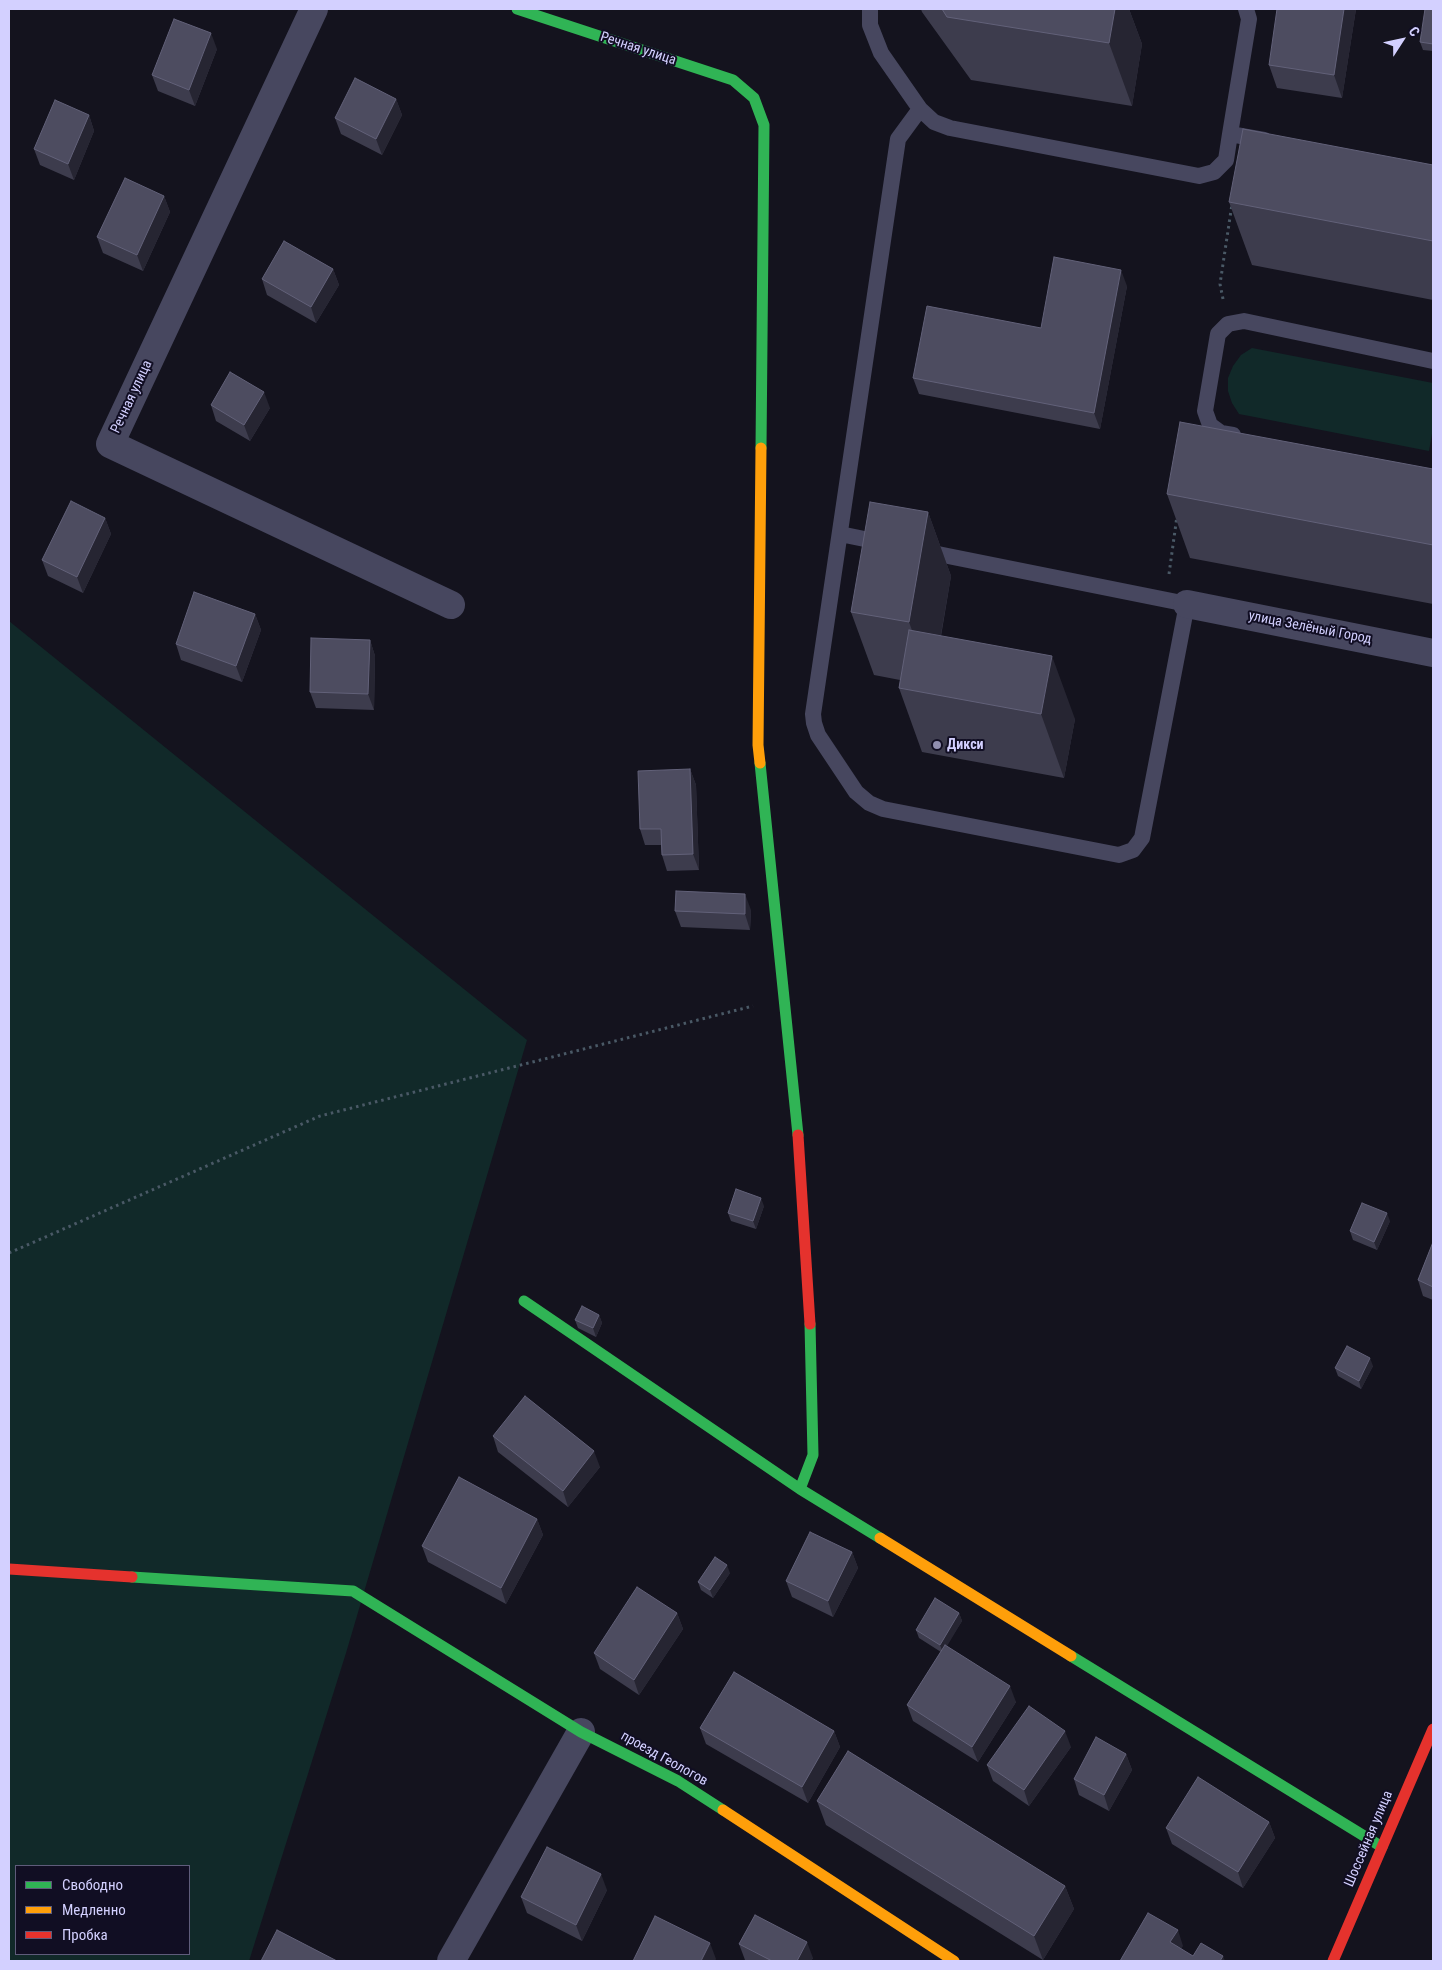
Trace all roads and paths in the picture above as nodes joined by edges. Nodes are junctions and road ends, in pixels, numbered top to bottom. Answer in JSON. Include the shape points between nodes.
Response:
{"nodes":[{"id":1,"x":314,"y":9,"type":"edge"},
{"id":2,"x":517,"y":9,"type":"edge"},
{"id":3,"x":870,"y":9,"type":"edge"},
{"id":4,"x":1246,"y":9,"type":"edge"},
{"id":5,"x":920,"y":109,"type":"junction"},
{"id":6,"x":1230,"y":134,"type":"junction"},
{"id":7,"x":1279,"y":143,"type":"edge"},
{"id":8,"x":1214,"y":172,"type":"junction"},
{"id":9,"x":1228,"y":324,"type":"junction"},
{"id":10,"x":1433,"y":361,"type":"edge"},
{"id":11,"x":1250,"y":439,"type":"edge"},
{"id":12,"x":1178,"y":508,"type":"edge"},
{"id":13,"x":840,"y":534,"type":"junction"},
{"id":14,"x":1187,"y":604,"type":"junction"},
{"id":15,"x":451,"y":605,"type":"dead end"},
{"id":16,"x":1433,"y":653,"type":"edge"},
{"id":17,"x":783,"y":999,"type":"junction"},
{"id":18,"x":9,"y":1253,"type":"edge"},
{"id":19,"x":524,"y":1301,"type":"dead end"},
{"id":20,"x":800,"y":1489,"type":"junction"},
{"id":21,"x":9,"y":1569,"type":"edge"},
{"id":22,"x":1433,"y":1729,"type":"edge"},
{"id":23,"x":581,"y":1732,"type":"junction"},
{"id":24,"x":1382,"y":1847,"type":"junction"},
{"id":25,"x":451,"y":1961,"type":"edge"},
{"id":26,"x":954,"y":1961,"type":"edge"},
{"id":27,"x":1333,"y":1961,"type":"edge"}],
"edges":[{"from":1,"to":15,"type":"street","name":"Речная улица","via":[[110,444]]},
{"from":2,"to":17,"type":"street","name":"Речная улица","via":[[733,80],[754,98],[764,125],[758,745]]},
{"from":3,"to":5,"type":"lane","via":[[870,25],[881,53]]},
{"from":4,"to":6,"type":"lane","via":[[1249,18]]},
{"from":5,"to":8,"type":"lane","via":[[934,122],[950,128],[1199,176]]},
{"from":5,"to":13,"type":"lane","via":[[898,139]]},
{"from":6,"to":7,"type":"lane"},
{"from":6,"to":8,"type":"lane","via":[[1226,160]]},
{"from":8,"to":9,"type":"path","via":[[1233,198],[1220,284]]},
{"from":9,"to":10,"type":"lane","via":[[1244,321]]},
{"from":9,"to":11,"type":"lane","via":[[1218,334],[1205,411],[1210,425],[1221,433]]},
{"from":12,"to":14,"type":"path","via":[[1168,576]]},
{"from":13,"to":14,"type":"lane"},
{"from":13,"to":14,"type":"lane","via":[[814,723],[818,735],[856,792],[869,803],[883,808],[1119,855],[1133,850],[1142,838]]},
{"from":14,"to":16,"type":"street","name":"улица Зелёный Город"},
{"from":17,"to":18,"type":"path","via":[[320,1116]]},
{"from":17,"to":20,"type":"street","via":[[800,1159],[812,1359],[813,1455]]},
{"from":19,"to":20,"type":"street"},
{"from":20,"to":24,"type":"street"},
{"from":21,"to":23,"type":"street","name":"проезд Геологов","via":[[353,1592]]},
{"from":22,"to":24,"type":"street","name":"Шоссейная улица"},
{"from":23,"to":25,"type":"street"},
{"from":23,"to":26,"type":"street","name":"проезд Геологов","via":[[678,1781]]},
{"from":24,"to":27,"type":"street","name":"Шоссейная улица"}]}
